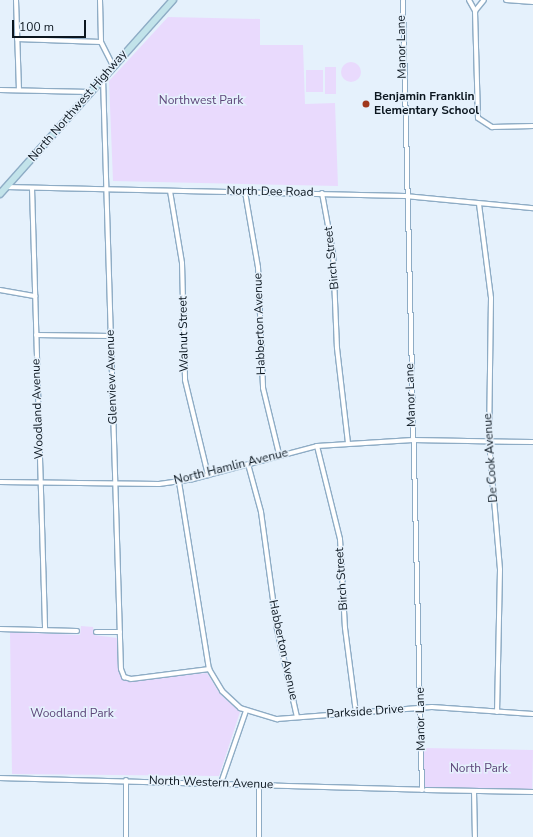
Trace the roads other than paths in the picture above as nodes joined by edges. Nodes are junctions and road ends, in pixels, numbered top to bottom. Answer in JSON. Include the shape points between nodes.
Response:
{"nodes":[{"id":1,"x":16,"y":0,"type":"edge"},
{"id":2,"x":100,"y":0,"type":"edge"},
{"id":3,"x":173,"y":0,"type":"edge"},
{"id":4,"x":403,"y":0,"type":"edge"},
{"id":5,"x":469,"y":0,"type":"edge"},
{"id":6,"x":484,"y":0,"type":"edge"},
{"id":7,"x":506,"y":0,"type":"edge"},
{"id":8,"x":533,"y":2,"type":"edge"},
{"id":9,"x":474,"y":11,"type":"junction"},
{"id":10,"x":17,"y":39,"type":"junction"},
{"id":11,"x":101,"y":42,"type":"junction"},
{"id":12,"x":113,"y":66,"type":"junction"},
{"id":13,"x":103,"y":77,"type":"junction"},
{"id":14,"x":0,"y":90,"type":"edge"},
{"id":15,"x":19,"y":90,"type":"junction"},
{"id":16,"x":90,"y":92,"type":"junction"},
{"id":17,"x":533,"y":126,"type":"edge"},
{"id":18,"x":6,"y":187,"type":"junction"},
{"id":19,"x":32,"y":188,"type":"junction"},
{"id":20,"x":106,"y":189,"type":"junction"},
{"id":21,"x":170,"y":190,"type":"junction"},
{"id":22,"x":245,"y":192,"type":"junction"},
{"id":23,"x":322,"y":193,"type":"junction"},
{"id":24,"x":0,"y":194,"type":"edge"},
{"id":25,"x":405,"y":196,"type":"junction"},
{"id":26,"x":479,"y":204,"type":"junction"},
{"id":27,"x":533,"y":208,"type":"edge"},
{"id":28,"x":0,"y":290,"type":"edge"},
{"id":29,"x":35,"y":296,"type":"junction"},
{"id":30,"x":36,"y":335,"type":"junction"},
{"id":31,"x":110,"y":336,"type":"junction"},
{"id":32,"x":413,"y":440,"type":"junction"},
{"id":33,"x":488,"y":441,"type":"junction"},
{"id":34,"x":533,"y":442,"type":"edge"},
{"id":35,"x":348,"y":443,"type":"junction"},
{"id":36,"x":318,"y":446,"type":"junction"},
{"id":37,"x":279,"y":454,"type":"junction"},
{"id":38,"x":248,"y":464,"type":"junction"},
{"id":39,"x":208,"y":475,"type":"junction"},
{"id":40,"x":0,"y":482,"type":"edge"},
{"id":41,"x":179,"y":482,"type":"junction"},
{"id":42,"x":41,"y":483,"type":"junction"},
{"id":43,"x":115,"y":485,"type":"junction"},
{"id":44,"x":0,"y":629,"type":"edge"},
{"id":45,"x":45,"y":630,"type":"junction"},
{"id":46,"x":77,"y":631,"type":"dead end"},
{"id":47,"x":96,"y":632,"type":"dead end"},
{"id":48,"x":120,"y":632,"type":"junction"},
{"id":49,"x":209,"y":669,"type":"junction"},
{"id":50,"x":421,"y":708,"type":"junction"},
{"id":51,"x":246,"y":711,"type":"junction"},
{"id":52,"x":497,"y":712,"type":"junction"},
{"id":53,"x":356,"y":713,"type":"junction"},
{"id":54,"x":533,"y":714,"type":"edge"},
{"id":55,"x":297,"y":717,"type":"junction"},
{"id":56,"x":0,"y":778,"type":"edge"},
{"id":57,"x":126,"y":780,"type":"junction"},
{"id":58,"x":221,"y":783,"type":"junction"},
{"id":59,"x":259,"y":784,"type":"junction"},
{"id":60,"x":424,"y":790,"type":"junction"},
{"id":61,"x":474,"y":791,"type":"junction"},
{"id":62,"x":533,"y":792,"type":"edge"},
{"id":63,"x":126,"y":837,"type":"edge"},
{"id":64,"x":259,"y":837,"type":"edge"},
{"id":65,"x":475,"y":837,"type":"edge"}],
"edges":[{"from":1,"to":10,"type":"street"},
{"from":2,"to":11,"type":"street"},
{"from":3,"to":12,"type":"main road","name":"North Northwest Highway"},
{"from":4,"to":25,"type":"street","name":"Manor Lane"},
{"from":5,"to":9,"type":"street"},
{"from":6,"to":9,"type":"street"},
{"from":7,"to":8,"type":"street"},
{"from":9,"to":17,"type":"street","via":[[478,118],[485,126]]},
{"from":10,"to":11,"type":"street"},
{"from":10,"to":15,"type":"street"},
{"from":11,"to":12,"type":"street"},
{"from":12,"to":13,"type":"main road","name":"North Northwest Highway"},
{"from":13,"to":16,"type":"main road","name":"North Northwest Highway"},
{"from":13,"to":20,"type":"street","name":"Glenview Avenue"},
{"from":14,"to":15,"type":"street"},
{"from":15,"to":16,"type":"street"},
{"from":16,"to":18,"type":"main road","name":"North Northwest Highway"},
{"from":18,"to":19,"type":"street","name":"North Dee Road"},
{"from":18,"to":24,"type":"main road","name":"North Northwest Highway"},
{"from":19,"to":20,"type":"street","name":"North Dee Road"},
{"from":19,"to":29,"type":"street","name":"Woodland Avenue"},
{"from":20,"to":21,"type":"street","name":"North Dee Road"},
{"from":20,"to":31,"type":"street","name":"Glenview Avenue"},
{"from":21,"to":22,"type":"street","name":"North Dee Road"},
{"from":21,"to":39,"type":"street","name":"Walnut Street","via":[[182,263],[184,373]]},
{"from":22,"to":23,"type":"street","name":"North Dee Road"},
{"from":22,"to":37,"type":"street","name":"Habberton Avenue","via":[[258,267],[263,388]]},
{"from":23,"to":25,"type":"street","name":"North Dee Road"},
{"from":23,"to":35,"type":"street","name":"Birch Street","via":[[333,253],[337,348]]},
{"from":25,"to":26,"type":"street","name":"North Dee Road"},
{"from":25,"to":32,"type":"street","name":"Manor Lane"},
{"from":26,"to":27,"type":"street","name":"North Dee Road"},
{"from":26,"to":33,"type":"street","name":"De Cook Avenue","via":[[491,298]]},
{"from":28,"to":29,"type":"street"},
{"from":29,"to":30,"type":"street","name":"Woodland Avenue"},
{"from":30,"to":31,"type":"street"},
{"from":30,"to":42,"type":"street","name":"Woodland Avenue"},
{"from":31,"to":43,"type":"street","name":"Glenview Avenue"},
{"from":32,"to":33,"type":"street","name":"North Hamlin Avenue"},
{"from":32,"to":35,"type":"street","name":"North Hamlin Avenue"},
{"from":32,"to":50,"type":"street","name":"Manor Lane"},
{"from":33,"to":34,"type":"street","name":"North Hamlin Avenue"},
{"from":33,"to":52,"type":"street","name":"De Cook Avenue","via":[[500,570]]},
{"from":35,"to":36,"type":"street","name":"North Hamlin Avenue"},
{"from":36,"to":37,"type":"street","name":"North Hamlin Avenue"},
{"from":36,"to":53,"type":"street","name":"Birch Street","via":[[340,539],[345,628]]},
{"from":37,"to":38,"type":"street","name":"North Hamlin Avenue"},
{"from":38,"to":39,"type":"street","name":"North Hamlin Avenue"},
{"from":38,"to":55,"type":"street","name":"Habberton Avenue","via":[[261,512],[276,629]]},
{"from":39,"to":41,"type":"street","name":"North Hamlin Avenue"},
{"from":40,"to":42,"type":"street","name":"North Hamlin Avenue"},
{"from":41,"to":43,"type":"street","name":"North Hamlin Avenue"},
{"from":41,"to":49,"type":"street"},
{"from":42,"to":43,"type":"street","name":"North Hamlin Avenue"},
{"from":42,"to":45,"type":"street","name":"Woodland Avenue"},
{"from":43,"to":48,"type":"street","name":"Glenview Avenue"},
{"from":44,"to":45,"type":"street"},
{"from":45,"to":46,"type":"street"},
{"from":47,"to":48,"type":"street"},
{"from":48,"to":49,"type":"street","name":"Glenview Avenue","via":[[124,677],[151,678]]},
{"from":49,"to":51,"type":"street","via":[[222,691]]},
{"from":50,"to":52,"type":"street","name":"Parkside Drive"},
{"from":50,"to":53,"type":"street","name":"Parkside Drive"},
{"from":50,"to":60,"type":"street","name":"Manor Lane"},
{"from":51,"to":55,"type":"street","name":"Parkside Drive","via":[[269,718]]},
{"from":51,"to":58,"type":"street"},
{"from":52,"to":54,"type":"street","name":"Parkside Drive"},
{"from":53,"to":55,"type":"street","name":"Parkside Drive"},
{"from":56,"to":57,"type":"street","name":"North Western Avenue"},
{"from":57,"to":58,"type":"street","name":"North Western Avenue"},
{"from":57,"to":63,"type":"street"},
{"from":58,"to":59,"type":"street","name":"North Western Avenue"},
{"from":59,"to":60,"type":"street","name":"North Western Avenue"},
{"from":59,"to":64,"type":"street"},
{"from":60,"to":61,"type":"street","name":"North Western Avenue"},
{"from":61,"to":62,"type":"street","name":"North Western Avenue"},
{"from":61,"to":65,"type":"street"}]}
